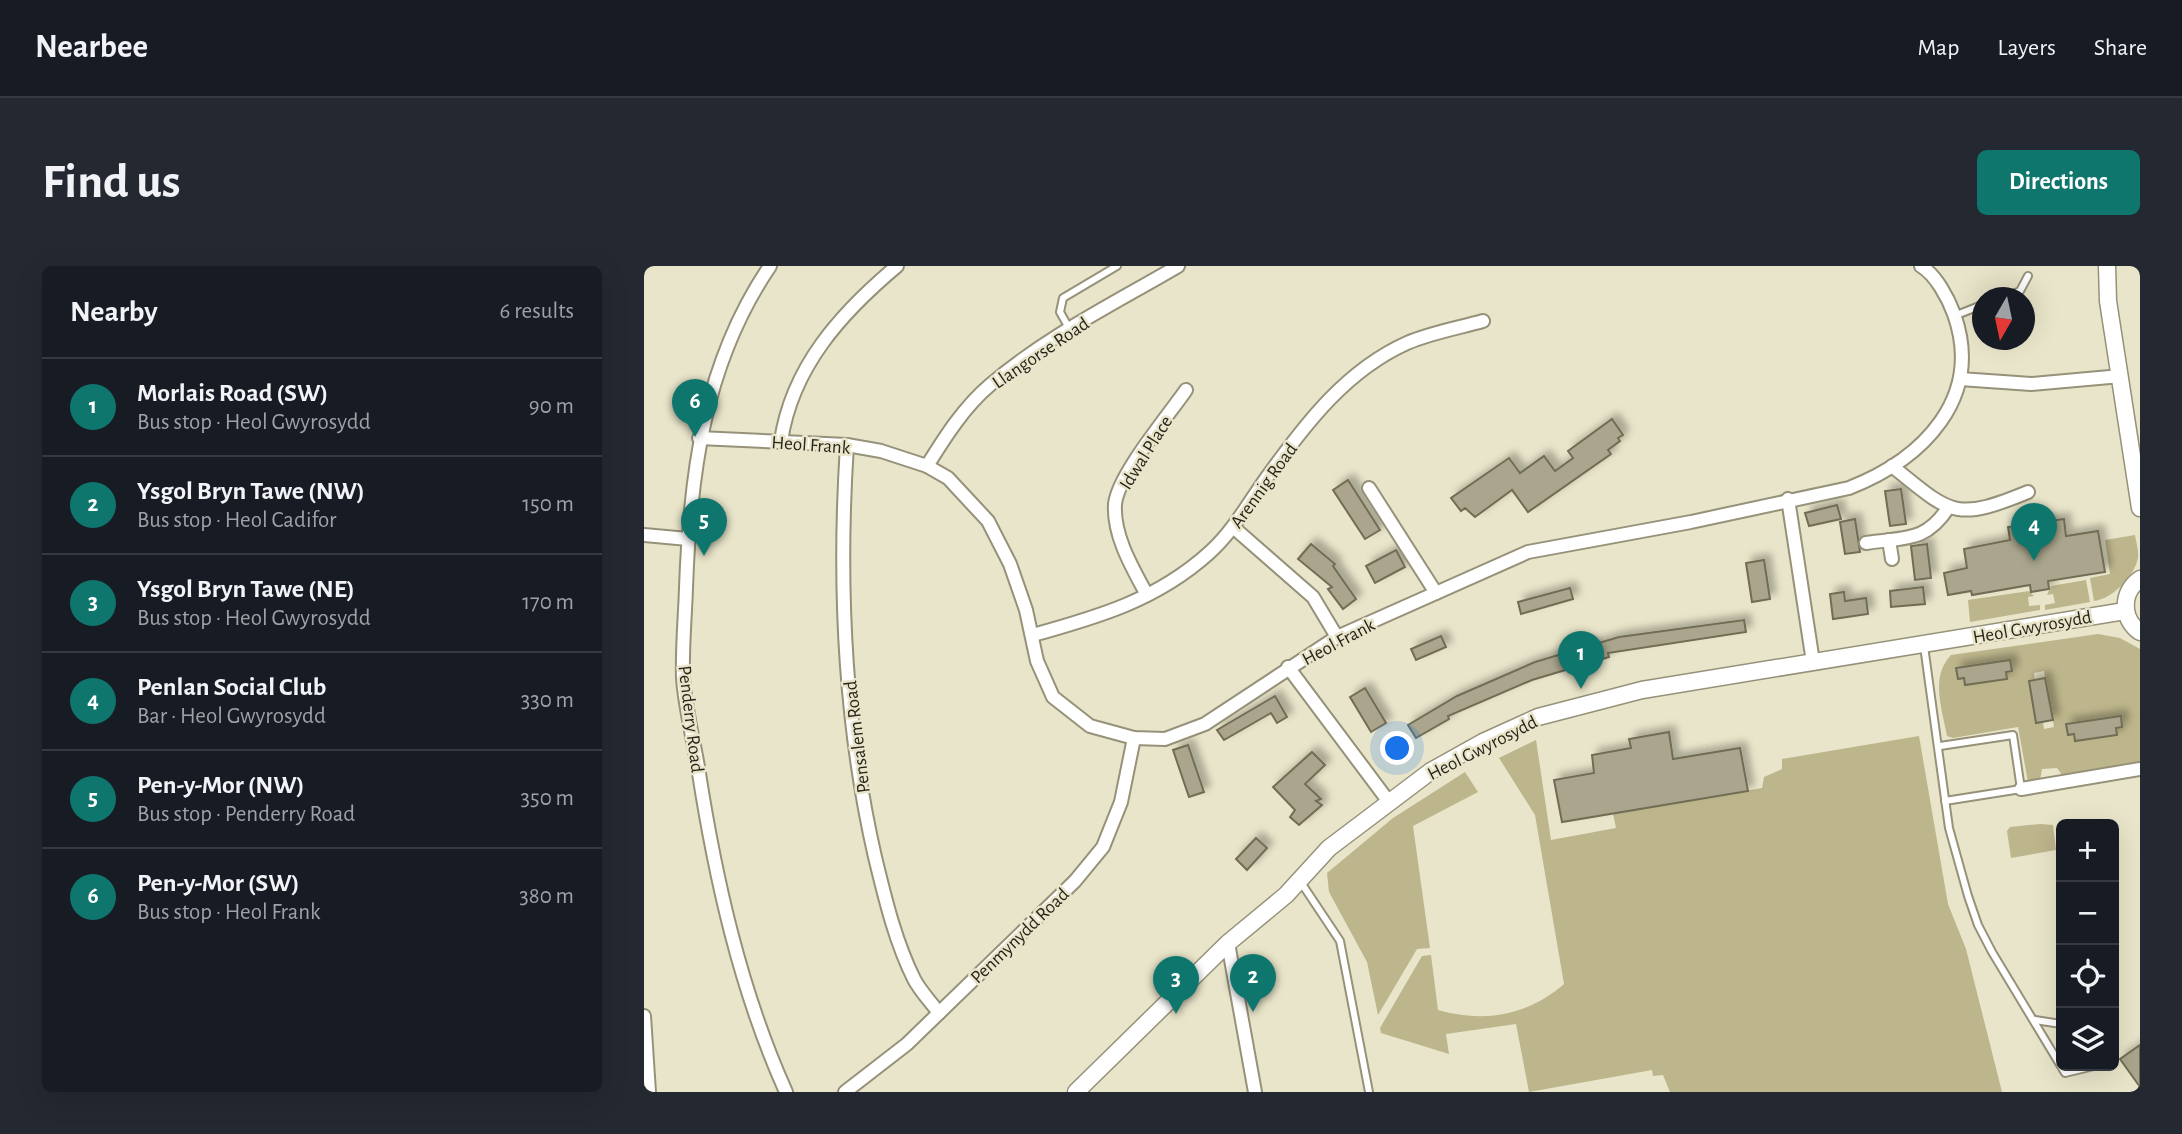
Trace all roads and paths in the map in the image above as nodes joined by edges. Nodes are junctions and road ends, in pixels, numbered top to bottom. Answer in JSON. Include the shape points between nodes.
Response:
{"nodes":[{"id":1,"x":770,"y":266,"type":"edge"},
{"id":2,"x":897,"y":266,"type":"edge"},
{"id":3,"x":1117,"y":266,"type":"edge"},
{"id":4,"x":1178,"y":266,"type":"edge"},
{"id":5,"x":1921,"y":266,"type":"edge"},
{"id":6,"x":2107,"y":266,"type":"edge"},
{"id":7,"x":2028,"y":276,"type":"dead end"},
{"id":8,"x":2022,"y":287,"type":"edge"},
{"id":9,"x":1972,"y":309,"type":"edge"},
{"id":10,"x":1954,"y":316,"type":"junction"},
{"id":11,"x":1483,"y":321,"type":"dead end"},
{"id":12,"x":1070,"y":329,"type":"junction"},
{"id":13,"x":2121,"y":376,"type":"junction"},
{"id":14,"x":1960,"y":379,"type":"junction"},
{"id":15,"x":1186,"y":390,"type":"dead end"},
{"id":16,"x":699,"y":438,"type":"junction"},
{"id":17,"x":781,"y":441,"type":"junction"},
{"id":18,"x":2134,"y":443,"type":"edge"},
{"id":19,"x":846,"y":445,"type":"junction"},
{"id":20,"x":927,"y":466,"type":"junction"},
{"id":21,"x":1892,"y":466,"type":"junction"},
{"id":22,"x":1369,"y":488,"type":"dead end"},
{"id":23,"x":2028,"y":492,"type":"dead end"},
{"id":24,"x":1788,"y":499,"type":"junction"},
{"id":25,"x":1948,"y":508,"type":"junction"},
{"id":26,"x":2140,"y":508,"type":"edge"},
{"id":27,"x":1233,"y":527,"type":"junction"},
{"id":28,"x":644,"y":535,"type":"edge"},
{"id":29,"x":688,"y":539,"type":"junction"},
{"id":30,"x":1888,"y":540,"type":"junction"},
{"id":31,"x":1866,"y":544,"type":"dead end"},
{"id":32,"x":1892,"y":559,"type":"dead end"},
{"id":33,"x":2140,"y":579,"type":"edge"},
{"id":34,"x":1436,"y":593,"type":"junction"},
{"id":35,"x":1147,"y":595,"type":"junction"},
{"id":36,"x":2125,"y":611,"type":"junction"},
{"id":37,"x":2140,"y":632,"type":"edge"},
{"id":38,"x":1033,"y":635,"type":"junction"},
{"id":39,"x":1338,"y":637,"type":"junction"},
{"id":40,"x":1924,"y":645,"type":"junction"},
{"id":41,"x":1813,"y":662,"type":"junction"},
{"id":42,"x":1288,"y":667,"type":"junction"},
{"id":43,"x":1134,"y":738,"type":"junction"},
{"id":44,"x":1940,"y":746,"type":"junction"},
{"id":45,"x":2140,"y":769,"type":"edge"},
{"id":46,"x":2021,"y":789,"type":"junction"},
{"id":47,"x":1945,"y":801,"type":"junction"},
{"id":48,"x":1389,"y":802,"type":"junction"},
{"id":49,"x":1299,"y":879,"type":"junction"},
{"id":50,"x":1228,"y":943,"type":"junction"},
{"id":51,"x":939,"y":1013,"type":"junction"},
{"id":52,"x":644,"y":1016,"type":"edge"},
{"id":53,"x":2035,"y":1020,"type":"junction"},
{"id":54,"x":2056,"y":1023,"type":"edge"},
{"id":55,"x":2056,"y":1057,"type":"edge"},
{"id":56,"x":649,"y":1092,"type":"edge"},
{"id":57,"x":786,"y":1092,"type":"edge"},
{"id":58,"x":845,"y":1092,"type":"edge"},
{"id":59,"x":1076,"y":1092,"type":"edge"},
{"id":60,"x":1255,"y":1092,"type":"edge"},
{"id":61,"x":1369,"y":1092,"type":"edge"}],
"edges":[{"from":1,"to":16,"type":"street","name":"Penderry Road","via":[[727,344]]},
{"from":2,"to":17,"type":"street","via":[[827,334],[785,410]]},
{"from":3,"to":12,"type":"lane","via":[[1063,298],[1059,312]]},
{"from":4,"to":12,"type":"street","name":"Llangorse Road"},
{"from":5,"to":10,"type":"street","name":"Heol Frank","via":[[1948,299]]},
{"from":6,"to":13,"type":"street"},
{"from":7,"to":8,"type":"lane"},
{"from":9,"to":10,"type":"lane"},
{"from":10,"to":14,"type":"street","name":"Heol Frank","via":[[1960,333]]},
{"from":11,"to":27,"type":"street","name":"Arennig Road","via":[[1407,343],[1354,374],[1291,444]]},
{"from":12,"to":20,"type":"street","name":"Llangorse Road","via":[[989,386],[951,428]]},
{"from":13,"to":14,"type":"street","via":[[2031,384]]},
{"from":13,"to":18,"type":"street"},
{"from":14,"to":21,"type":"street","name":"Heol Frank","via":[[1955,400],[1941,422],[1920,446]]},
{"from":15,"to":35,"type":"street","name":"Idwal Place","via":[[1120,485],[1115,505],[1129,562]]},
{"from":16,"to":17,"type":"street","name":"Heol Frank"},
{"from":16,"to":29,"type":"street","name":"Penderry Road"},
{"from":17,"to":19,"type":"street","name":"Heol Frank"},
{"from":18,"to":26,"type":"street"},
{"from":19,"to":20,"type":"street","name":"Heol Frank"},
{"from":19,"to":51,"type":"street","name":"Pensalem Road","via":[[841,529],[844,615],[852,724],[866,820],[888,914],[915,980]]},
{"from":20,"to":38,"type":"street","name":"Heol Frank","via":[[948,478],[988,521],[1010,565]]},
{"from":21,"to":24,"type":"street","name":"Heol Frank","via":[[1849,488]]},
{"from":21,"to":25,"type":"street"},
{"from":22,"to":34,"type":"street"},
{"from":23,"to":25,"type":"street","via":[[1973,511]]},
{"from":24,"to":34,"type":"street","name":"Heol Frank","via":[[1528,552]]},
{"from":24,"to":41,"type":"street"},
{"from":25,"to":30,"type":"street","via":[[1927,533]]},
{"from":27,"to":35,"type":"street","name":"Arennig Road","via":[[1179,577]]},
{"from":27,"to":39,"type":"street","via":[[1313,597]]},
{"from":28,"to":29,"type":"street"},
{"from":29,"to":57,"type":"street","name":"Penderry Road","via":[[683,678],[710,846],[761,1035]]},
{"from":30,"to":31,"type":"street"},
{"from":30,"to":32,"type":"street"},
{"from":33,"to":36,"type":"street","via":[[2129,591]]},
{"from":34,"to":39,"type":"street","name":"Heol Frank"},
{"from":35,"to":38,"type":"street","name":"Arennig Road","via":[[1115,612]]},
{"from":36,"to":37,"type":"street"},
{"from":36,"to":40,"type":"street","name":"Heol Gwyrosydd"},
{"from":38,"to":43,"type":"street","name":"Heol Frank","via":[[1037,661],[1053,697],[1090,726]]},
{"from":39,"to":42,"type":"street","name":"Heol Frank"},
{"from":40,"to":41,"type":"street","name":"Heol Gwyrosydd"},
{"from":40,"to":44,"type":"lane"},
{"from":41,"to":48,"type":"street","name":"Heol Gwyrosydd","via":[[1642,690],[1538,717],[1431,771]]},
{"from":42,"to":43,"type":"street","name":"Heol Frank","via":[[1205,724],[1164,739]]},
{"from":42,"to":48,"type":"street"},
{"from":43,"to":51,"type":"street","name":"Penmynydd Road","via":[[1121,802],[1103,847],[1075,881]]},
{"from":44,"to":46,"type":"lane","via":[[2013,735]]},
{"from":44,"to":47,"type":"lane"},
{"from":45,"to":46,"type":"street"},
{"from":46,"to":47,"type":"lane"},
{"from":47,"to":53,"type":"lane","via":[[1957,862],[1978,925]]},
{"from":48,"to":49,"type":"street","name":"Heol Gwyrosydd","via":[[1329,848]]},
{"from":49,"to":50,"type":"street","name":"Heol Gwyrosydd"},
{"from":49,"to":61,"type":"lane","via":[[1339,941]]},
{"from":50,"to":59,"type":"street","name":"Heol Gwyrosydd"},
{"from":50,"to":60,"type":"street"},
{"from":51,"to":58,"type":"street","name":"Penmynydd Road","via":[[908,1044]]},
{"from":52,"to":56,"type":"street"},
{"from":53,"to":54,"type":"lane"},
{"from":53,"to":55,"type":"lane"}]}
